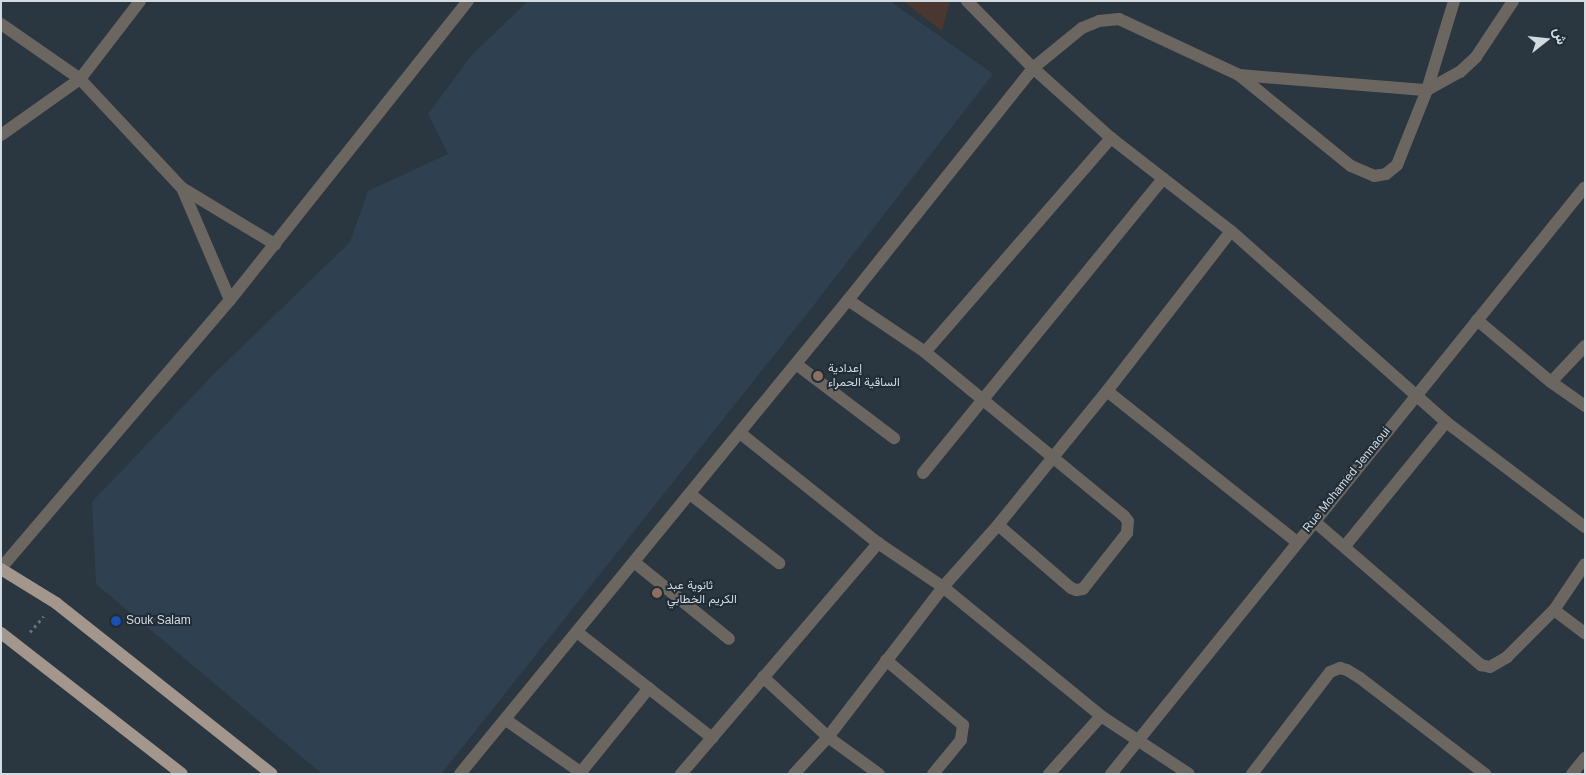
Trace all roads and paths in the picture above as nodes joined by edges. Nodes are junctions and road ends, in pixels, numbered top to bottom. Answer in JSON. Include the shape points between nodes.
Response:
{"nodes":[{"id":1,"x":140,"y":1,"type":"edge"},
{"id":2,"x":967,"y":1,"type":"edge"},
{"id":3,"x":1454,"y":1,"type":"edge"},
{"id":4,"x":1513,"y":1,"type":"edge"},
{"id":5,"x":466,"y":2,"type":"edge"},
{"id":6,"x":1,"y":24,"type":"edge"},
{"id":7,"x":1033,"y":68,"type":"junction"},
{"id":8,"x":1239,"y":75,"type":"junction"},
{"id":9,"x":80,"y":79,"type":"junction"},
{"id":10,"x":1427,"y":90,"type":"junction"},
{"id":11,"x":1,"y":136,"type":"edge"},
{"id":12,"x":1111,"y":138,"type":"junction"},
{"id":13,"x":1164,"y":179,"type":"junction"},
{"id":14,"x":1585,"y":187,"type":"edge"},
{"id":15,"x":182,"y":188,"type":"junction"},
{"id":16,"x":1231,"y":231,"type":"junction"},
{"id":17,"x":275,"y":244,"type":"junction"},
{"id":18,"x":230,"y":300,"type":"junction"},
{"id":19,"x":848,"y":300,"type":"junction"},
{"id":20,"x":1477,"y":320,"type":"junction"},
{"id":21,"x":1585,"y":346,"type":"edge"},
{"id":22,"x":925,"y":352,"type":"junction"},
{"id":23,"x":796,"y":364,"type":"junction"},
{"id":24,"x":1551,"y":382,"type":"junction"},
{"id":25,"x":1108,"y":391,"type":"junction"},
{"id":26,"x":1416,"y":395,"type":"junction"},
{"id":27,"x":984,"y":399,"type":"junction"},
{"id":28,"x":1585,"y":406,"type":"edge"},
{"id":29,"x":1446,"y":422,"type":"junction"},
{"id":30,"x":740,"y":433,"type":"junction"},
{"id":31,"x":894,"y":438,"type":"dead end"},
{"id":32,"x":1053,"y":458,"type":"junction"},
{"id":33,"x":923,"y":473,"type":"dead end"},
{"id":34,"x":690,"y":494,"type":"junction"},
{"id":35,"x":1314,"y":521,"type":"junction"},
{"id":36,"x":998,"y":524,"type":"junction"},
{"id":37,"x":1585,"y":527,"type":"edge"},
{"id":38,"x":1297,"y":542,"type":"junction"},
{"id":39,"x":878,"y":543,"type":"junction"},
{"id":40,"x":1345,"y":546,"type":"junction"},
{"id":41,"x":634,"y":562,"type":"junction"},
{"id":42,"x":779,"y":563,"type":"dead end"},
{"id":43,"x":1585,"y":564,"type":"edge"},
{"id":44,"x":1,"y":568,"type":"edge"},
{"id":45,"x":943,"y":587,"type":"junction"},
{"id":46,"x":56,"y":603,"type":"junction"},
{"id":47,"x":1554,"y":610,"type":"junction"},
{"id":48,"x":577,"y":632,"type":"junction"},
{"id":49,"x":1,"y":633,"type":"edge"},
{"id":50,"x":1585,"y":634,"type":"edge"},
{"id":51,"x":729,"y":639,"type":"dead end"},
{"id":52,"x":17,"y":647,"type":"junction"},
{"id":53,"x":886,"y":660,"type":"junction"},
{"id":54,"x":763,"y":677,"type":"junction"},
{"id":55,"x":649,"y":688,"type":"junction"},
{"id":56,"x":1101,"y":716,"type":"junction"},
{"id":57,"x":506,"y":720,"type":"junction"},
{"id":58,"x":828,"y":736,"type":"junction"},
{"id":59,"x":712,"y":738,"type":"junction"},
{"id":60,"x":1140,"y":740,"type":"junction"},
{"id":61,"x":1585,"y":758,"type":"edge"},
{"id":62,"x":582,"y":773,"type":"edge"},
{"id":63,"x":182,"y":774,"type":"edge"},
{"id":64,"x":272,"y":774,"type":"edge"},
{"id":65,"x":460,"y":774,"type":"edge"},
{"id":66,"x":681,"y":774,"type":"edge"},
{"id":67,"x":794,"y":774,"type":"edge"},
{"id":68,"x":879,"y":774,"type":"edge"},
{"id":69,"x":933,"y":774,"type":"edge"},
{"id":70,"x":1049,"y":774,"type":"edge"},
{"id":71,"x":1111,"y":774,"type":"edge"},
{"id":72,"x":1188,"y":774,"type":"edge"},
{"id":73,"x":1252,"y":774,"type":"edge"},
{"id":74,"x":1485,"y":774,"type":"edge"},
{"id":75,"x":1572,"y":774,"type":"edge"}],
"edges":[{"from":1,"to":9,"type":"street"},
{"from":2,"to":7,"type":"street"},
{"from":3,"to":10,"type":"street"},
{"from":4,"to":10,"type":"street","via":[[1476,57],[1460,72]]},
{"from":5,"to":17,"type":"street"},
{"from":6,"to":9,"type":"street"},
{"from":7,"to":8,"type":"street","via":[[1082,28],[1119,18]]},
{"from":7,"to":12,"type":"street"},
{"from":7,"to":19,"type":"street"},
{"from":8,"to":10,"type":"street"},
{"from":8,"to":10,"type":"street","via":[[1351,166],[1374,176],[1386,174],[1397,165]]},
{"from":9,"to":11,"type":"street"},
{"from":9,"to":15,"type":"street"},
{"from":12,"to":13,"type":"street"},
{"from":12,"to":22,"type":"street"},
{"from":13,"to":16,"type":"street"},
{"from":13,"to":27,"type":"street"},
{"from":14,"to":20,"type":"street","name":"Rue Mohamed Jennaoui"},
{"from":15,"to":17,"type":"street"},
{"from":15,"to":18,"type":"street"},
{"from":16,"to":25,"type":"street"},
{"from":16,"to":26,"type":"street"},
{"from":17,"to":18,"type":"street"},
{"from":18,"to":44,"type":"street"},
{"from":19,"to":22,"type":"street"},
{"from":19,"to":23,"type":"street"},
{"from":20,"to":24,"type":"street"},
{"from":20,"to":26,"type":"street","name":"Rue Mohamed Jennaoui"},
{"from":21,"to":24,"type":"street"},
{"from":22,"to":27,"type":"street"},
{"from":23,"to":30,"type":"street"},
{"from":23,"to":31,"type":"street"},
{"from":24,"to":28,"type":"street"},
{"from":25,"to":32,"type":"street"},
{"from":25,"to":38,"type":"street"},
{"from":26,"to":29,"type":"street"},
{"from":26,"to":35,"type":"street","name":"Rue Mohamed Jennaoui"},
{"from":27,"to":32,"type":"street"},
{"from":27,"to":33,"type":"street"},
{"from":29,"to":37,"type":"street"},
{"from":29,"to":40,"type":"street"},
{"from":30,"to":34,"type":"street"},
{"from":30,"to":39,"type":"street"},
{"from":32,"to":36,"type":"street"},
{"from":32,"to":36,"type":"street","via":[[1128,521],[1127,533],[1083,589],[1071,588]]},
{"from":34,"to":41,"type":"street"},
{"from":34,"to":42,"type":"street"},
{"from":35,"to":38,"type":"street","name":"Rue Mohamed Jennaoui"},
{"from":35,"to":40,"type":"street"},
{"from":36,"to":45,"type":"street"},
{"from":38,"to":60,"type":"street","name":"Rue Mohamed Jennaoui"},
{"from":39,"to":45,"type":"street"},
{"from":39,"to":54,"type":"street"},
{"from":40,"to":47,"type":"street","via":[[1481,665],[1497,665]]},
{"from":41,"to":48,"type":"street"},
{"from":41,"to":51,"type":"street"},
{"from":43,"to":47,"type":"street"},
{"from":44,"to":46,"type":"main road"},
{"from":45,"to":53,"type":"street"},
{"from":45,"to":56,"type":"street"},
{"from":46,"to":52,"type":"path"},
{"from":46,"to":64,"type":"main road"},
{"from":47,"to":50,"type":"street"},
{"from":48,"to":55,"type":"street"},
{"from":48,"to":57,"type":"street"},
{"from":49,"to":52,"type":"main road"},
{"from":52,"to":63,"type":"main road"},
{"from":53,"to":58,"type":"street"},
{"from":53,"to":69,"type":"street","via":[[963,725],[961,740]]},
{"from":54,"to":58,"type":"street"},
{"from":54,"to":59,"type":"street"},
{"from":55,"to":59,"type":"street"},
{"from":55,"to":62,"type":"street"},
{"from":56,"to":60,"type":"street"},
{"from":56,"to":70,"type":"street"},
{"from":57,"to":62,"type":"street"},
{"from":57,"to":65,"type":"street"},
{"from":58,"to":67,"type":"street"},
{"from":58,"to":68,"type":"street"},
{"from":59,"to":66,"type":"street"},
{"from":60,"to":71,"type":"street","name":"Rue Mohamed Jennaoui"},
{"from":60,"to":72,"type":"street"},
{"from":61,"to":75,"type":"street"},
{"from":73,"to":74,"type":"street","via":[[1330,672],[1340,668],[1360,678]]}]}
